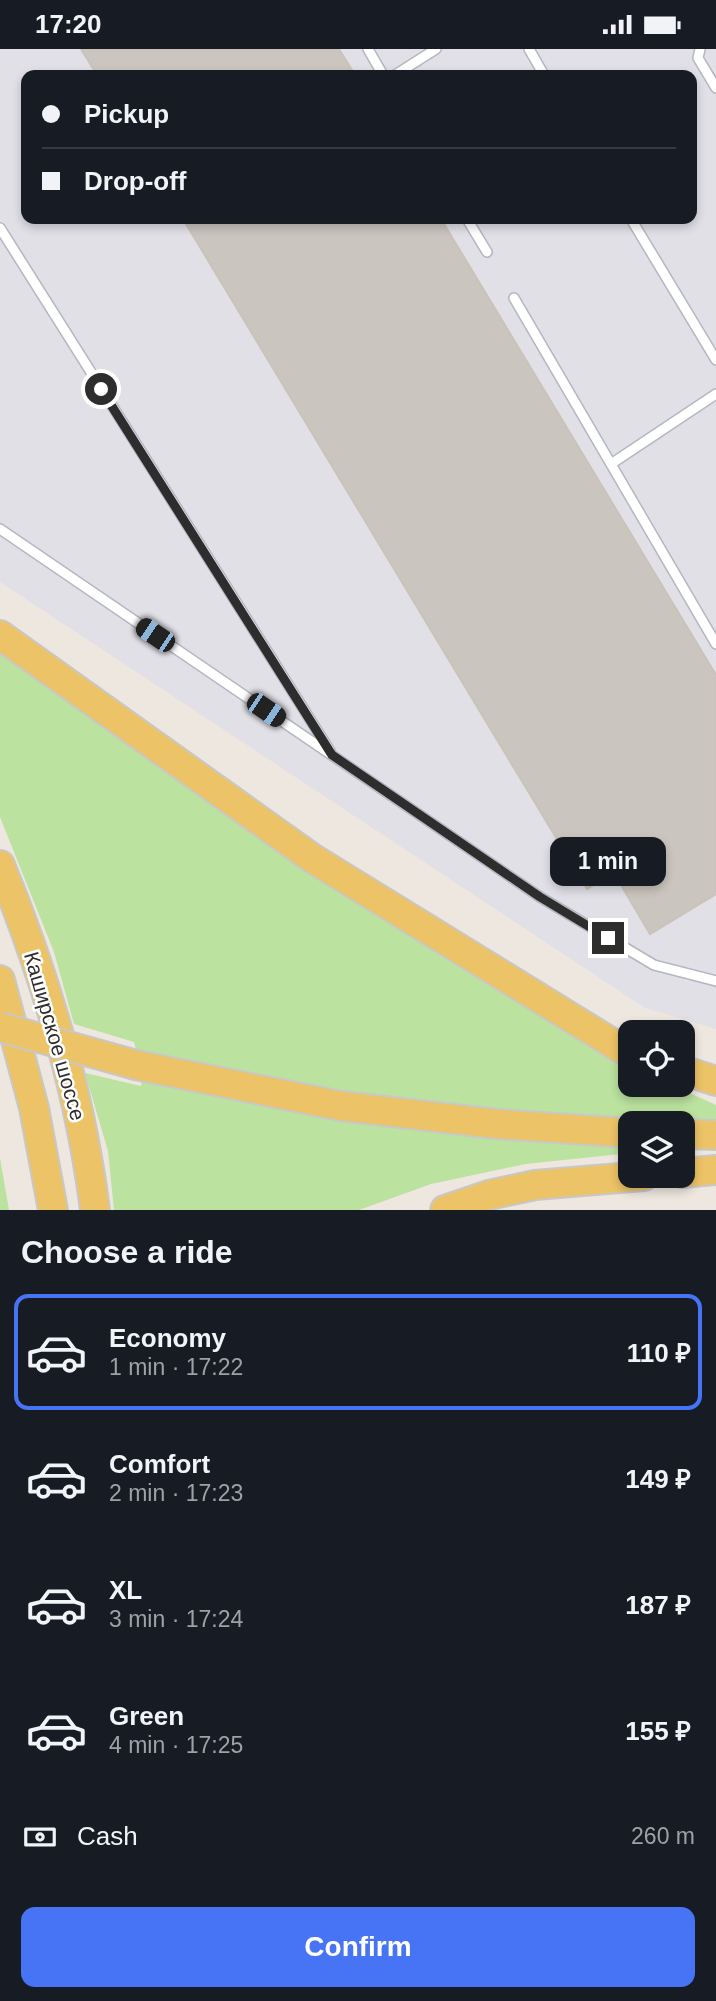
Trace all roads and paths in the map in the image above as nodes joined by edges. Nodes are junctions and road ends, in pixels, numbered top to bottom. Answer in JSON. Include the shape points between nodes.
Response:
{"nodes":[{"id":1,"x":368,"y":49,"type":"edge"},
{"id":2,"x":436,"y":49,"type":"edge"},
{"id":3,"x":528,"y":49,"type":"edge"},
{"id":4,"x":700,"y":49,"type":"edge"},
{"id":5,"x":380,"y":70,"type":"edge"},
{"id":6,"x":403,"y":70,"type":"edge"},
{"id":7,"x":541,"y":70,"type":"edge"},
{"id":8,"x":716,"y":88,"type":"edge"},
{"id":9,"x":470,"y":224,"type":"edge"},
{"id":10,"x":634,"y":224,"type":"edge"},
{"id":11,"x":0,"y":228,"type":"edge"},
{"id":12,"x":487,"y":253,"type":"dead end"},
{"id":13,"x":514,"y":298,"type":"dead end"},
{"id":14,"x":716,"y":360,"type":"edge"},
{"id":15,"x":716,"y":394,"type":"edge"},
{"id":16,"x":611,"y":464,"type":"junction"},
{"id":17,"x":0,"y":529,"type":"edge"},
{"id":18,"x":0,"y":635,"type":"edge"},
{"id":19,"x":716,"y":644,"type":"edge"},
{"id":20,"x":332,"y":755,"type":"junction"},
{"id":21,"x":0,"y":865,"type":"edge"},
{"id":22,"x":0,"y":980,"type":"edge"},
{"id":23,"x":716,"y":981,"type":"edge"},
{"id":24,"x":0,"y":1027,"type":"edge"},
{"id":25,"x":618,"y":1047,"type":"edge"},
{"id":26,"x":695,"y":1074,"type":"edge"},
{"id":27,"x":716,"y":1081,"type":"edge"},
{"id":28,"x":618,"y":1132,"type":"edge"},
{"id":29,"x":695,"y":1134,"type":"edge"},
{"id":30,"x":716,"y":1135,"type":"edge"},
{"id":31,"x":716,"y":1170,"type":"edge"},
{"id":32,"x":695,"y":1172,"type":"edge"},
{"id":33,"x":618,"y":1178,"type":"edge"},
{"id":34,"x":52,"y":1210,"type":"edge"},
{"id":35,"x":95,"y":1210,"type":"edge"},
{"id":36,"x":445,"y":1210,"type":"edge"}],
"edges":[{"from":1,"to":5,"type":"lane"},
{"from":2,"to":6,"type":"lane"},
{"from":3,"to":7,"type":"lane"},
{"from":4,"to":8,"type":"lane","via":[[698,58]]},
{"from":9,"to":12,"type":"lane"},
{"from":10,"to":14,"type":"lane"},
{"from":11,"to":20,"type":"lane"},
{"from":13,"to":16,"type":"lane"},
{"from":15,"to":16,"type":"lane"},
{"from":16,"to":19,"type":"lane"},
{"from":17,"to":20,"type":"lane"},
{"from":18,"to":25,"type":"main road","via":[[313,858]]},
{"from":20,"to":23,"type":"lane","via":[[540,897],[654,965]]},
{"from":21,"to":35,"type":"main road","name":"Каширское шоссе","via":[[48,997],[78,1110]]},
{"from":22,"to":34,"type":"main road","name":"Каширское шоссе","via":[[34,1108]]},
{"from":24,"to":28,"type":"main road","bridge":true,"via":[[136,1065],[341,1107]]},
{"from":26,"to":27,"type":"main road"},
{"from":29,"to":30,"type":"main road"},
{"from":31,"to":32,"type":"main road"},
{"from":33,"to":36,"type":"main road","via":[[535,1185]]}]}
